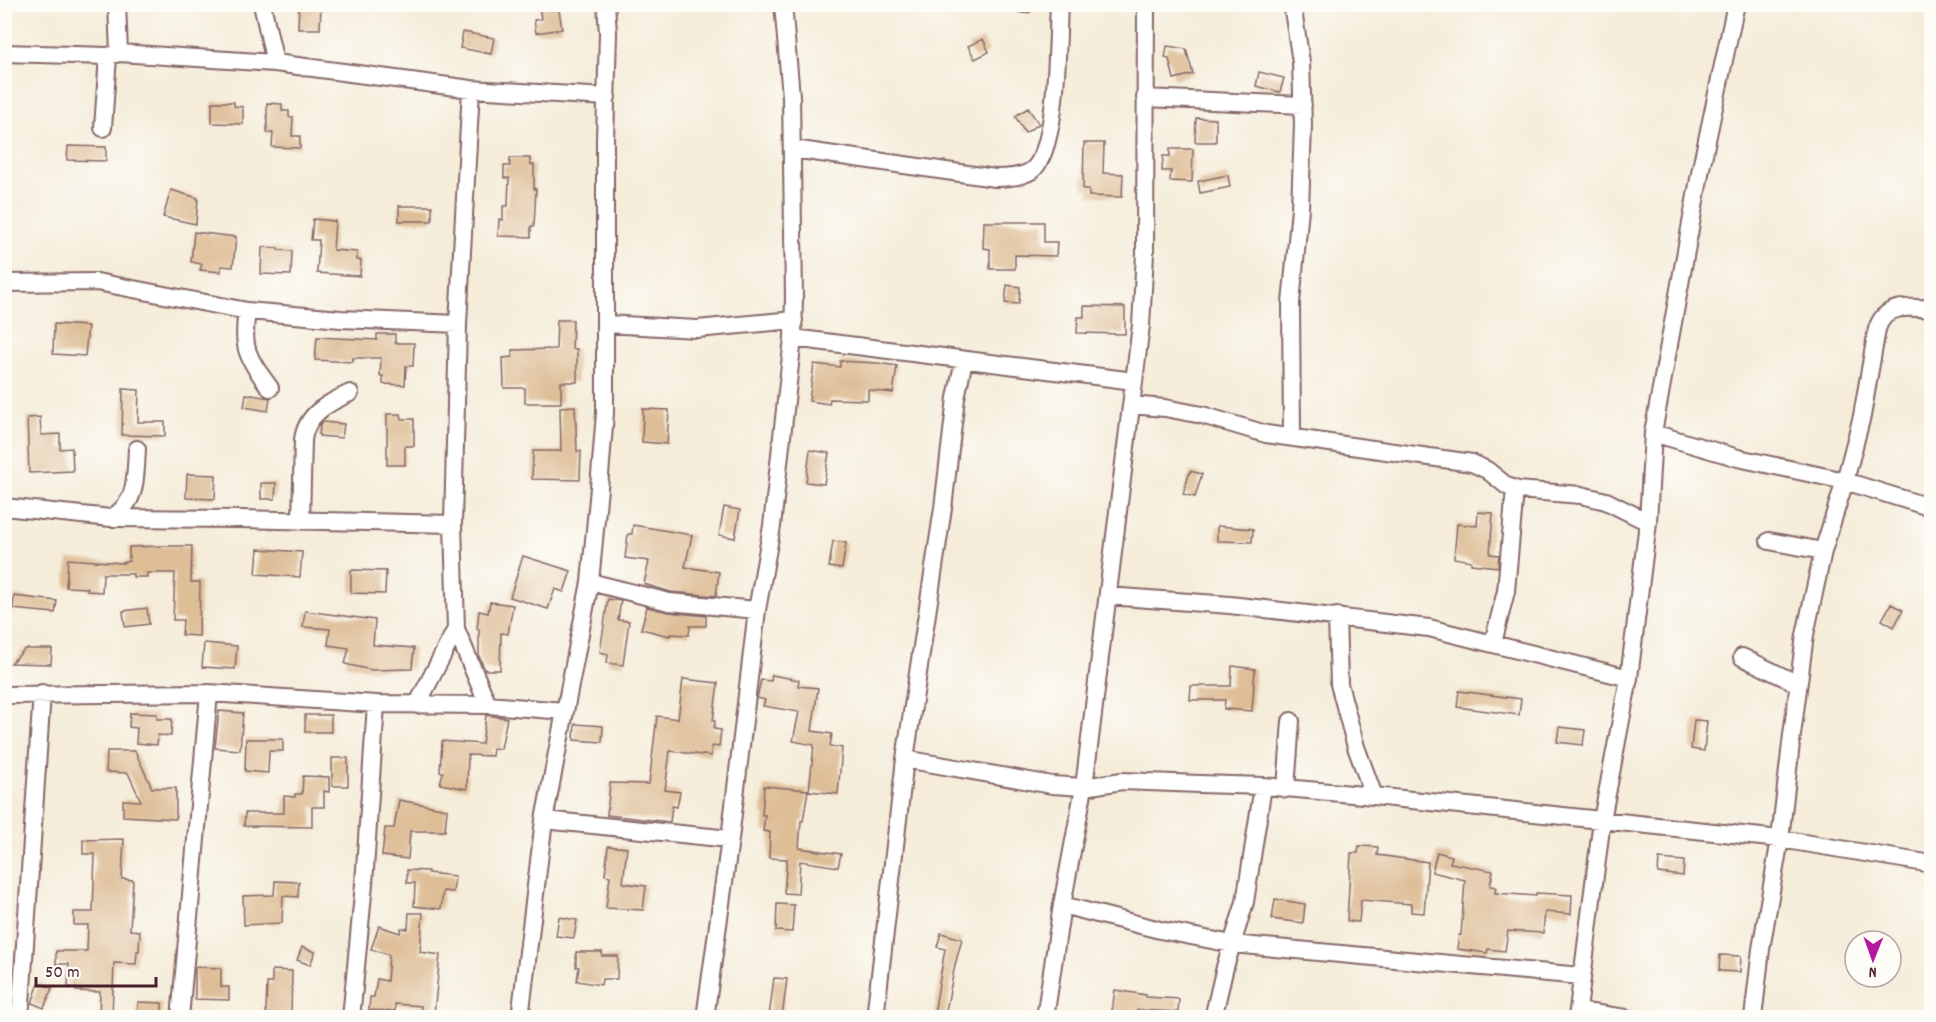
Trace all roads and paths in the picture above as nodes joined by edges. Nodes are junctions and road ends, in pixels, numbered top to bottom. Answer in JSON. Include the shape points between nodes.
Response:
{"nodes":[{"id":1,"x":117,"y":4,"type":"edge"},
{"id":2,"x":262,"y":4,"type":"edge"},
{"id":3,"x":606,"y":4,"type":"edge"},
{"id":4,"x":783,"y":4,"type":"edge"},
{"id":5,"x":1059,"y":4,"type":"edge"},
{"id":6,"x":1146,"y":4,"type":"edge"},
{"id":7,"x":1292,"y":4,"type":"edge"},
{"id":8,"x":1737,"y":4,"type":"edge"},
{"id":9,"x":4,"y":53,"type":"edge"},
{"id":10,"x":113,"y":54,"type":"junction"},
{"id":11,"x":275,"y":63,"type":"junction"},
{"id":12,"x":471,"y":90,"type":"junction"},
{"id":13,"x":607,"y":97,"type":"junction"},
{"id":14,"x":1145,"y":98,"type":"junction"},
{"id":15,"x":1303,"y":105,"type":"junction"},
{"id":16,"x":102,"y":128,"type":"dead end"},
{"id":17,"x":793,"y":149,"type":"junction"},
{"id":18,"x":4,"y":283,"type":"edge"},
{"id":19,"x":1932,"y":309,"type":"edge"},
{"id":20,"x":247,"y":311,"type":"junction"},
{"id":21,"x":794,"y":320,"type":"junction"},
{"id":22,"x":458,"y":324,"type":"junction"},
{"id":23,"x":605,"y":324,"type":"junction"},
{"id":24,"x":793,"y":338,"type":"junction"},
{"id":25,"x":964,"y":360,"type":"junction"},
{"id":26,"x":1134,"y":381,"type":"junction"},
{"id":27,"x":270,"y":388,"type":"dead end"},
{"id":28,"x":350,"y":393,"type":"dead end"},
{"id":29,"x":1131,"y":405,"type":"junction"},
{"id":30,"x":1653,"y":433,"type":"junction"},
{"id":31,"x":1292,"y":437,"type":"junction"},
{"id":32,"x":137,"y":450,"type":"dead end"},
{"id":33,"x":1845,"y":481,"type":"junction"},
{"id":34,"x":1515,"y":489,"type":"junction"},
{"id":35,"x":4,"y":507,"type":"edge"},
{"id":36,"x":1932,"y":508,"type":"edge"},
{"id":37,"x":111,"y":518,"type":"junction"},
{"id":38,"x":301,"y":521,"type":"junction"},
{"id":39,"x":1648,"y":522,"type":"junction"},
{"id":40,"x":453,"y":524,"type":"junction"},
{"id":41,"x":1769,"y":541,"type":"dead end"},
{"id":42,"x":1823,"y":551,"type":"junction"},
{"id":43,"x":590,"y":582,"type":"junction"},
{"id":44,"x":1108,"y":596,"type":"junction"},
{"id":45,"x":757,"y":610,"type":"junction"},
{"id":46,"x":1337,"y":616,"type":"junction"},
{"id":47,"x":456,"y":629,"type":"junction"},
{"id":48,"x":1493,"y":643,"type":"junction"},
{"id":49,"x":1742,"y":657,"type":"dead end"},
{"id":50,"x":1629,"y":678,"type":"junction"},
{"id":51,"x":1798,"y":684,"type":"junction"},
{"id":52,"x":42,"y":693,"type":"junction"},
{"id":53,"x":209,"y":693,"type":"junction"},
{"id":54,"x":4,"y":695,"type":"edge"},
{"id":55,"x":376,"y":704,"type":"junction"},
{"id":56,"x":417,"y":705,"type":"junction"},
{"id":57,"x":488,"y":705,"type":"junction"},
{"id":58,"x":565,"y":711,"type":"junction"},
{"id":59,"x":1291,"y":721,"type":"dead end"},
{"id":60,"x":905,"y":759,"type":"junction"},
{"id":61,"x":1263,"y":786,"type":"junction"},
{"id":62,"x":1084,"y":787,"type":"junction"},
{"id":63,"x":1286,"y":789,"type":"junction"},
{"id":64,"x":1374,"y":796,"type":"junction"},
{"id":65,"x":544,"y":820,"type":"junction"},
{"id":66,"x":1602,"y":820,"type":"junction"},
{"id":67,"x":730,"y":839,"type":"junction"},
{"id":68,"x":1780,"y":839,"type":"junction"},
{"id":69,"x":1932,"y":864,"type":"edge"},
{"id":70,"x":1062,"y":905,"type":"junction"},
{"id":71,"x":1232,"y":944,"type":"junction"},
{"id":72,"x":1581,"y":976,"type":"junction"},
{"id":73,"x":1577,"y":1014,"type":"edge"},
{"id":74,"x":20,"y":1017,"type":"edge"},
{"id":75,"x":180,"y":1017,"type":"edge"},
{"id":76,"x":351,"y":1017,"type":"edge"},
{"id":77,"x":520,"y":1017,"type":"edge"},
{"id":78,"x":705,"y":1017,"type":"edge"},
{"id":79,"x":875,"y":1017,"type":"edge"},
{"id":80,"x":1045,"y":1017,"type":"edge"},
{"id":81,"x":1213,"y":1017,"type":"edge"},
{"id":82,"x":1626,"y":1017,"type":"edge"},
{"id":83,"x":1753,"y":1017,"type":"edge"}],
"edges":[{"from":1,"to":10,"type":"street"},
{"from":2,"to":11,"type":"street"},
{"from":3,"to":13,"type":"street"},
{"from":4,"to":17,"type":"street"},
{"from":5,"to":17,"type":"street","via":[[1055,100],[1042,151],[1030,171],[995,178]]},
{"from":6,"to":14,"type":"street"},
{"from":7,"to":15,"type":"street"},
{"from":8,"to":30,"type":"street","via":[[1697,191]]},
{"from":9,"to":10,"type":"street"},
{"from":10,"to":11,"type":"street"},
{"from":10,"to":16,"type":"street"},
{"from":11,"to":12,"type":"street"},
{"from":12,"to":13,"type":"street"},
{"from":12,"to":22,"type":"street"},
{"from":13,"to":23,"type":"street"},
{"from":14,"to":15,"type":"street"},
{"from":14,"to":26,"type":"street","via":[[1144,292]]},
{"from":15,"to":31,"type":"street","via":[[1300,209],[1291,310]]},
{"from":17,"to":21,"type":"street"},
{"from":18,"to":20,"type":"street","via":[[97,282]]},
{"from":19,"to":33,"type":"street","via":[[1898,309],[1884,314],[1880,320]]},
{"from":20,"to":22,"type":"street"},
{"from":20,"to":27,"type":"street","via":[[246,348]]},
{"from":21,"to":23,"type":"street","via":[[697,329]]},
{"from":21,"to":24,"type":"street"},
{"from":22,"to":40,"type":"street"},
{"from":23,"to":43,"type":"street","via":[[605,413]]},
{"from":24,"to":25,"type":"street"},
{"from":24,"to":45,"type":"street","via":[[772,526]]},
{"from":25,"to":26,"type":"street"},
{"from":25,"to":60,"type":"street"},
{"from":26,"to":29,"type":"street"},
{"from":28,"to":38,"type":"street","via":[[324,406],[306,428]]},
{"from":29,"to":31,"type":"street","via":[[1202,415],[1266,434]]},
{"from":29,"to":44,"type":"street"},
{"from":30,"to":33,"type":"street","via":[[1738,458]]},
{"from":30,"to":39,"type":"street"},
{"from":31,"to":34,"type":"street","via":[[1472,463]]},
{"from":32,"to":37,"type":"street","via":[[130,501]]},
{"from":33,"to":36,"type":"street"},
{"from":33,"to":42,"type":"street"},
{"from":34,"to":39,"type":"street","via":[[1606,501]]},
{"from":34,"to":48,"type":"street","via":[[1506,591]]},
{"from":35,"to":37,"type":"street"},
{"from":37,"to":38,"type":"street"},
{"from":38,"to":40,"type":"street"},
{"from":39,"to":50,"type":"street"},
{"from":40,"to":47,"type":"street"},
{"from":41,"to":42,"type":"street"},
{"from":42,"to":51,"type":"street"},
{"from":43,"to":45,"type":"street","via":[[669,602]]},
{"from":43,"to":58,"type":"street"},
{"from":44,"to":46,"type":"street"},
{"from":44,"to":62,"type":"street"},
{"from":45,"to":67,"type":"street"},
{"from":46,"to":48,"type":"street","via":[[1429,628]]},
{"from":46,"to":64,"type":"street","via":[[1339,684]]},
{"from":47,"to":56,"type":"street"},
{"from":47,"to":57,"type":"street"},
{"from":48,"to":50,"type":"street"},
{"from":49,"to":51,"type":"street"},
{"from":50,"to":66,"type":"street"},
{"from":51,"to":68,"type":"street"},
{"from":52,"to":53,"type":"street"},
{"from":52,"to":54,"type":"street"},
{"from":52,"to":74,"type":"street"},
{"from":53,"to":55,"type":"street"},
{"from":53,"to":75,"type":"street"},
{"from":55,"to":56,"type":"street"},
{"from":55,"to":76,"type":"street"},
{"from":56,"to":57,"type":"street"},
{"from":57,"to":58,"type":"street"},
{"from":58,"to":65,"type":"street"},
{"from":59,"to":63,"type":"street"},
{"from":60,"to":62,"type":"street"},
{"from":60,"to":79,"type":"street"},
{"from":61,"to":62,"type":"street","via":[[1122,781]]},
{"from":61,"to":63,"type":"street"},
{"from":61,"to":71,"type":"street","via":[[1245,902]]},
{"from":62,"to":70,"type":"street"},
{"from":63,"to":64,"type":"street"},
{"from":64,"to":66,"type":"street"},
{"from":65,"to":67,"type":"street"},
{"from":65,"to":77,"type":"street"},
{"from":66,"to":68,"type":"street"},
{"from":66,"to":72,"type":"street"},
{"from":67,"to":78,"type":"street"},
{"from":68,"to":69,"type":"street"},
{"from":68,"to":83,"type":"street"},
{"from":70,"to":71,"type":"street"},
{"from":70,"to":80,"type":"street"},
{"from":71,"to":72,"type":"street"},
{"from":71,"to":81,"type":"street"},
{"from":72,"to":73,"type":"street"},
{"from":73,"to":82,"type":"street"}]}
